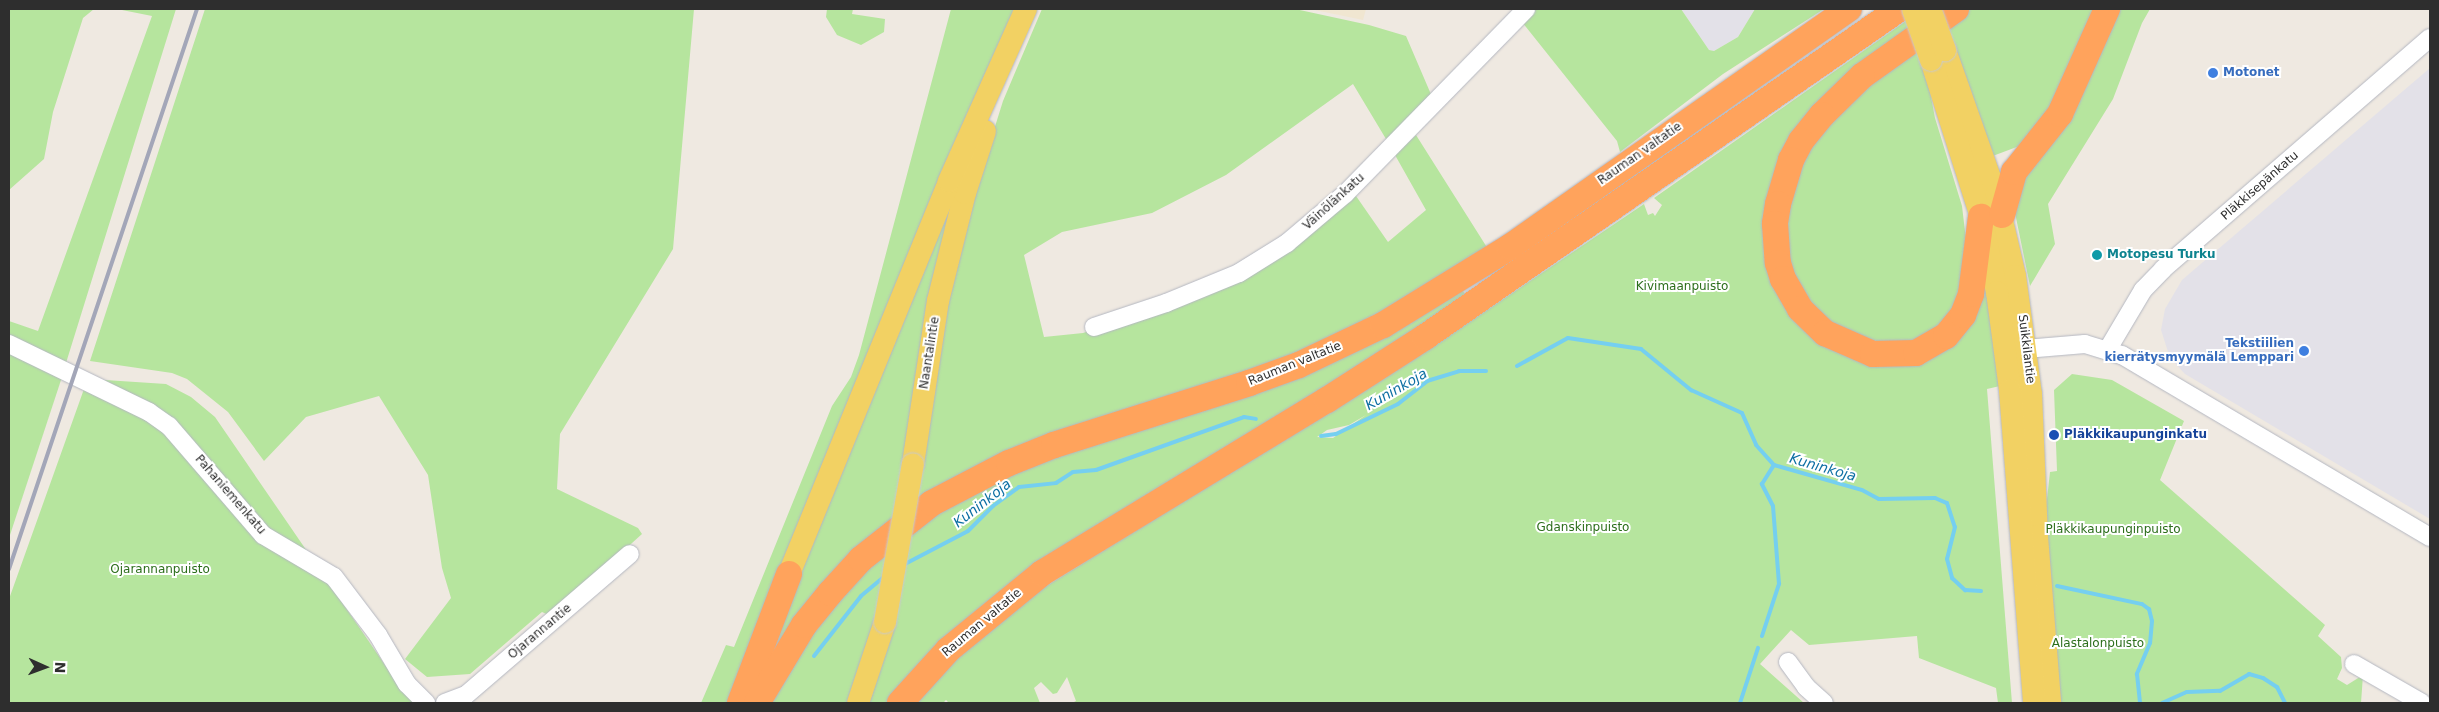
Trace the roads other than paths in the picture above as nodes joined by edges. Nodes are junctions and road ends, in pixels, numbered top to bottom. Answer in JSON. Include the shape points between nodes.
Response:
{"nodes":[{"id":1,"x":1027,"y":9,"type":"edge"},
{"id":2,"x":1849,"y":9,"type":"edge"},
{"id":3,"x":1899,"y":9,"type":"edge"},
{"id":4,"x":1913,"y":9,"type":"edge"},
{"id":5,"x":1930,"y":9,"type":"edge"},
{"id":6,"x":1956,"y":9,"type":"edge"},
{"id":7,"x":2107,"y":9,"type":"edge"},
{"id":8,"x":1522,"y":10,"type":"edge"},
{"id":9,"x":2430,"y":38,"type":"edge"},
{"id":10,"x":1938,"y":55,"type":"junction"},
{"id":11,"x":1992,"y":216,"type":"junction"},
{"id":12,"x":1094,"y":327,"type":"dead end"},
{"id":13,"x":9,"y":344,"type":"edge"},
{"id":14,"x":2015,"y":350,"type":"junction"},
{"id":15,"x":2108,"y":350,"type":"junction"},
{"id":16,"x":2430,"y":537,"type":"edge"},
{"id":17,"x":630,"y":554,"type":"dead end"},
{"id":18,"x":789,"y":574,"type":"joint"},
{"id":19,"x":1788,"y":662,"type":"dead end"},
{"id":20,"x":2354,"y":664,"type":"dead end"},
{"id":21,"x":426,"y":703,"type":"edge"},
{"id":22,"x":445,"y":703,"type":"edge"},
{"id":23,"x":740,"y":703,"type":"edge"},
{"id":24,"x":757,"y":703,"type":"edge"},
{"id":25,"x":858,"y":703,"type":"edge"},
{"id":26,"x":900,"y":703,"type":"edge"},
{"id":27,"x":1824,"y":703,"type":"edge"},
{"id":28,"x":2034,"y":703,"type":"edge"},
{"id":29,"x":2050,"y":703,"type":"edge"},
{"id":30,"x":2422,"y":703,"type":"edge"}],
"edges":[{"from":1,"to":18,"type":"main road","name":"Naantalintie","via":[[949,181]]},
{"from":1,"to":25,"type":"main road","name":"Naantalintie","bridge":true,"via":[[979,148],[952,239],[931,338],[885,622]]},
{"from":2,"to":24,"type":"highway","name":"Rauman valtatie","via":[[1510,247],[1383,325],[1299,365],[1054,445],[1009,463],[932,503],[861,559],[830,593],[794,640]]},
{"from":3,"to":26,"type":"highway","name":"Rauman valtatie","via":[[1417,342],[1042,573],[948,650]]},
{"from":4,"to":10,"type":"main road","name":"Suikkilantie","bridge":true},
{"from":5,"to":10,"type":"main road","name":"Suikkilantie","bridge":true},
{"from":6,"to":11,"type":"highway","via":[[1862,76],[1822,115],[1801,142],[1791,160],[1778,204],[1775,224],[1778,264],[1782,279],[1800,309],[1824,333],[1873,354],[1916,353],[1946,336],[1963,315]]},
{"from":7,"to":11,"type":"highway","via":[[2060,114],[2014,172]]},
{"from":8,"to":12,"type":"street","name":"Väinölänkatu","via":[[1352,187],[1287,243],[1239,273],[1166,303]]},
{"from":9,"to":15,"type":"street","name":"Pläkkisepänkatu","via":[[2163,269],[2143,290]]},
{"from":10,"to":11,"type":"main road","name":"Suikkilantie"},
{"from":11,"to":14,"type":"main road","name":"Suikkilantie","via":[[2016,276]]},
{"from":13,"to":21,"type":"street","name":"Pahaniemenkatu","via":[[149,412],[169,426],[263,535],[334,577],[378,635],[407,684]]},
{"from":14,"to":15,"type":"street","via":[[2074,344]]},
{"from":14,"to":28,"type":"main road","name":"Suikkilantie"},
{"from":14,"to":29,"type":"main road","name":"Suikkilantie"},
{"from":15,"to":16,"type":"street","via":[[2142,366]]},
{"from":17,"to":22,"type":"street","name":"Ojarannantie","via":[[466,695]]},
{"from":18,"to":23,"type":"highway"},
{"from":19,"to":27,"type":"street","via":[[1806,687]]},
{"from":20,"to":30,"type":"street"}]}
